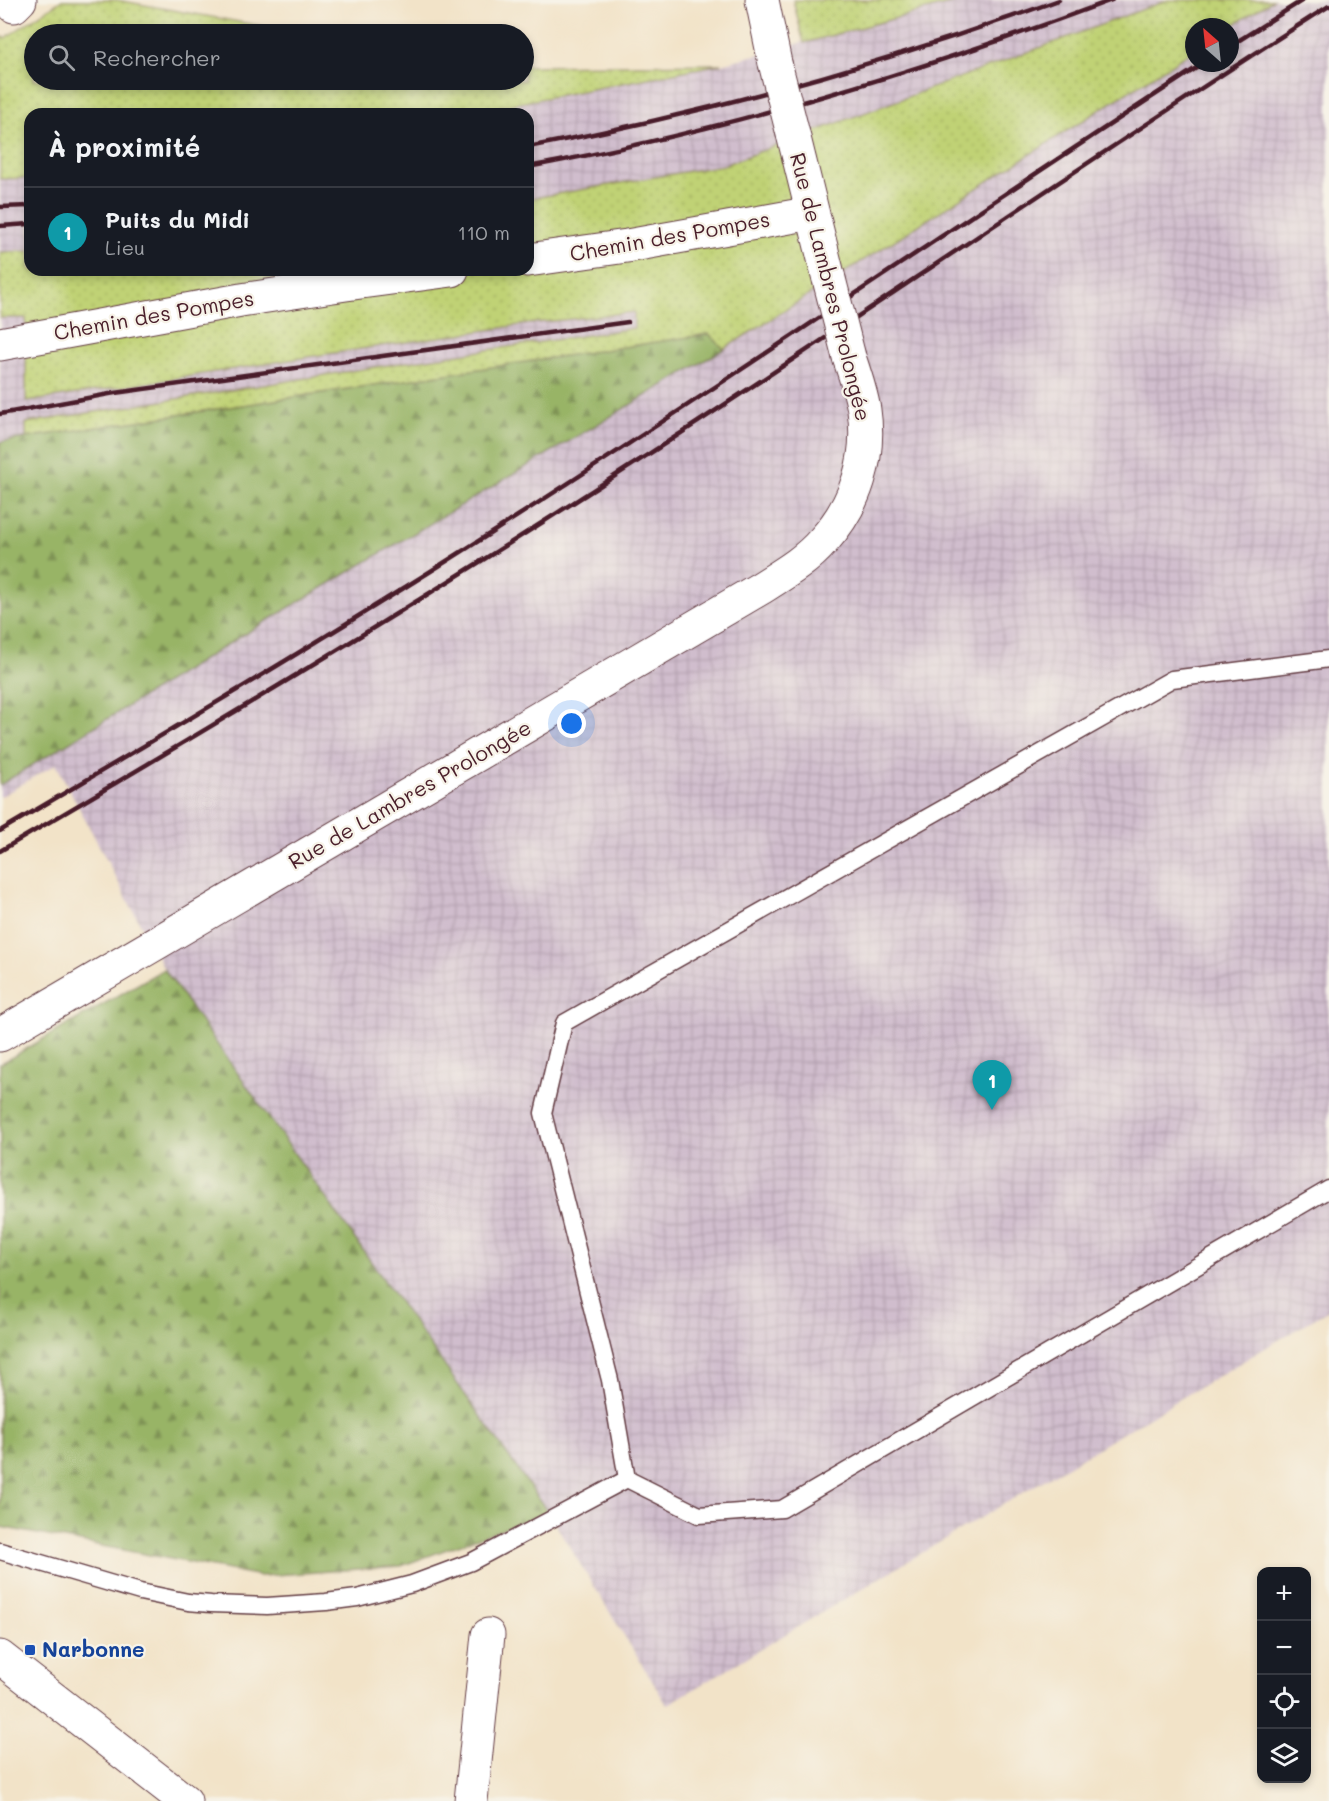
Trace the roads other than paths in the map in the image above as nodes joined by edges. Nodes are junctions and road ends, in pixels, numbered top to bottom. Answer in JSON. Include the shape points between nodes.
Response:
{"nodes":[{"id":1,"x":762,"y":0,"type":"edge"},
{"id":2,"x":812,"y":213,"type":"junction"},
{"id":3,"x":534,"y":259,"type":"edge"},
{"id":4,"x":409,"y":276,"type":"edge"},
{"id":5,"x":0,"y":344,"type":"edge"},
{"id":6,"x":1329,"y":659,"type":"edge"},
{"id":7,"x":0,"y":1035,"type":"edge"},
{"id":8,"x":1329,"y":1189,"type":"edge"},
{"id":9,"x":627,"y":1479,"type":"junction"},
{"id":10,"x":0,"y":1551,"type":"edge"},
{"id":11,"x":488,"y":1635,"type":"dead end"},
{"id":12,"x":0,"y":1657,"type":"edge"},
{"id":13,"x":185,"y":1801,"type":"edge"},
{"id":14,"x":471,"y":1801,"type":"edge"}],
"edges":[{"from":1,"to":2,"type":"street","name":"Rue de Lambres Prolongée","bridge":true},
{"from":2,"to":3,"type":"street","name":"Chemin des Pompes"},
{"from":2,"to":7,"type":"street","name":"Rue de Lambres Prolongée","bridge":true,"via":[[864,408],[866,448],[848,507],[822,543],[761,588]]},
{"from":4,"to":5,"type":"street","name":"Chemin des Pompes","via":[[251,298]]},
{"from":6,"to":9,"type":"lane","via":[[1172,680],[564,1023],[543,1113],[610,1380]]},
{"from":8,"to":9,"type":"lane","via":[[782,1509],[699,1515]]},
{"from":9,"to":10,"type":"lane","via":[[471,1562],[412,1584],[326,1602],[267,1606],[188,1602]]},
{"from":11,"to":14,"type":"street"},
{"from":12,"to":13,"type":"street"}]}
